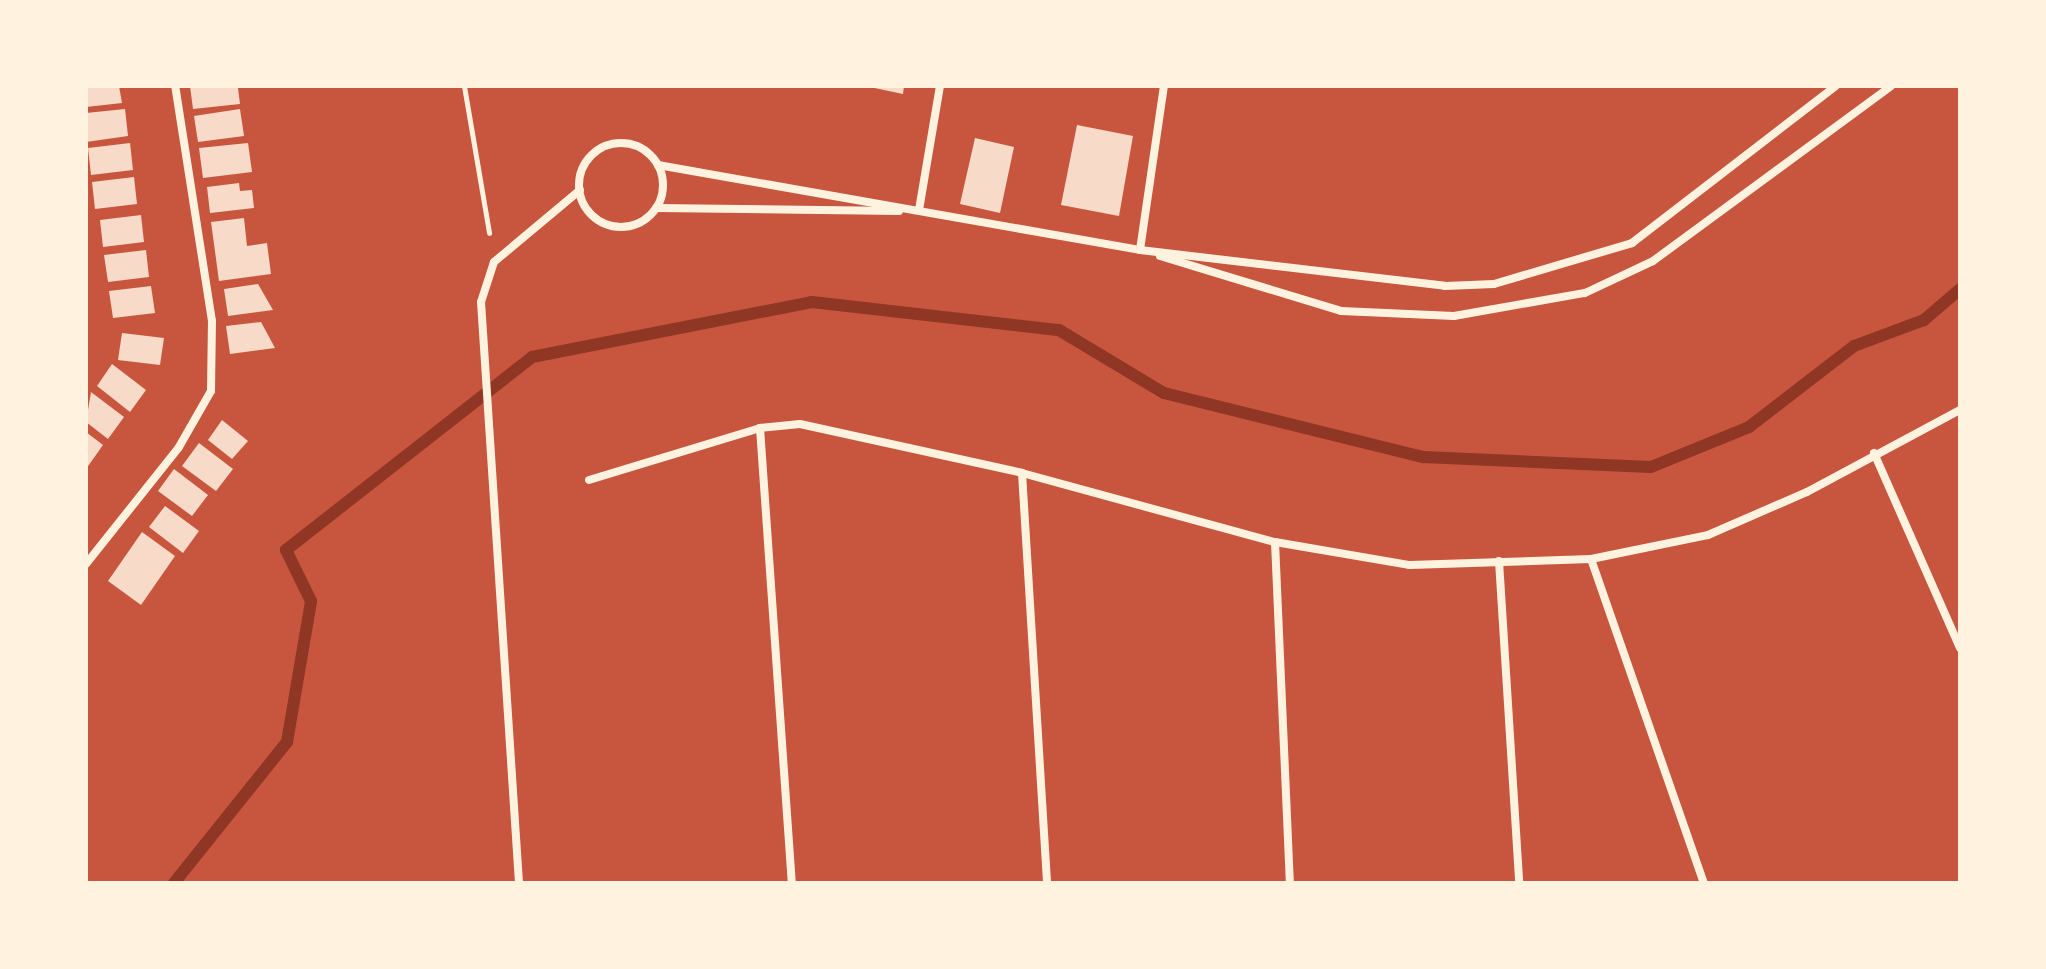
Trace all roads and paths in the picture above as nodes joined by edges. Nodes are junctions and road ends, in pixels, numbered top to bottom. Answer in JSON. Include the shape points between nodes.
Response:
{"nodes":[{"id":1,"x":175,"y":86,"type":"edge"},
{"id":2,"x":464,"y":86,"type":"edge"},
{"id":3,"x":940,"y":86,"type":"edge"},
{"id":4,"x":1164,"y":86,"type":"edge"},
{"id":5,"x":1836,"y":86,"type":"edge"},
{"id":6,"x":1891,"y":86,"type":"edge"},
{"id":7,"x":658,"y":165,"type":"junction"},
{"id":8,"x":580,"y":190,"type":"junction"},
{"id":9,"x":656,"y":208,"type":"junction"},
{"id":10,"x":919,"y":210,"type":"junction"},
{"id":11,"x":1140,"y":250,"type":"junction"},
{"id":12,"x":494,"y":262,"type":"junction"},
{"id":13,"x":1960,"y":410,"type":"edge"},
{"id":14,"x":760,"y":428,"type":"junction"},
{"id":15,"x":1874,"y":453,"type":"junction"},
{"id":16,"x":1022,"y":473,"type":"junction"},
{"id":17,"x":589,"y":480,"type":"dead end"},
{"id":18,"x":1275,"y":542,"type":"junction"},
{"id":19,"x":1591,"y":559,"type":"junction"},
{"id":20,"x":1499,"y":561,"type":"junction"},
{"id":21,"x":86,"y":564,"type":"edge"},
{"id":22,"x":1960,"y":648,"type":"edge"},
{"id":23,"x":519,"y":883,"type":"edge"},
{"id":24,"x":792,"y":883,"type":"edge"},
{"id":25,"x":1047,"y":883,"type":"edge"},
{"id":26,"x":1290,"y":883,"type":"edge"},
{"id":27,"x":1519,"y":883,"type":"edge"},
{"id":28,"x":1704,"y":883,"type":"edge"}],
"edges":[{"from":1,"to":21,"type":"street","via":[[212,321],[211,391],[179,447]]},
{"from":2,"to":12,"type":"path"},
{"from":3,"to":10,"type":"street"},
{"from":4,"to":11,"type":"street"},
{"from":5,"to":11,"type":"street","via":[[1632,243],[1541,275],[1445,286]]},
{"from":6,"to":11,"type":"street","via":[[1653,261],[1585,293],[1454,316],[1341,311]]},
{"from":7,"to":8,"type":"street","via":[[637,145],[608,144],[586,162]]},
{"from":7,"to":9,"type":"street","via":[[663,179]]},
{"from":7,"to":10,"type":"street"},
{"from":8,"to":9,"type":"street","via":[[593,215],[619,227]]},
{"from":8,"to":12,"type":"street"},
{"from":9,"to":10,"type":"street"},
{"from":10,"to":11,"type":"street"},
{"from":12,"to":23,"type":"street","via":[[481,302]]},
{"from":13,"to":15,"type":"street"},
{"from":14,"to":16,"type":"street","via":[[848,431]]},
{"from":14,"to":17,"type":"street"},
{"from":14,"to":24,"type":"street"},
{"from":15,"to":19,"type":"street","via":[[1708,535]]},
{"from":15,"to":22,"type":"street"},
{"from":16,"to":18,"type":"street"},
{"from":16,"to":25,"type":"street"},
{"from":18,"to":20,"type":"street","via":[[1410,565]]},
{"from":18,"to":26,"type":"street"},
{"from":19,"to":20,"type":"street"},
{"from":19,"to":28,"type":"street"},
{"from":20,"to":27,"type":"street"}]}
